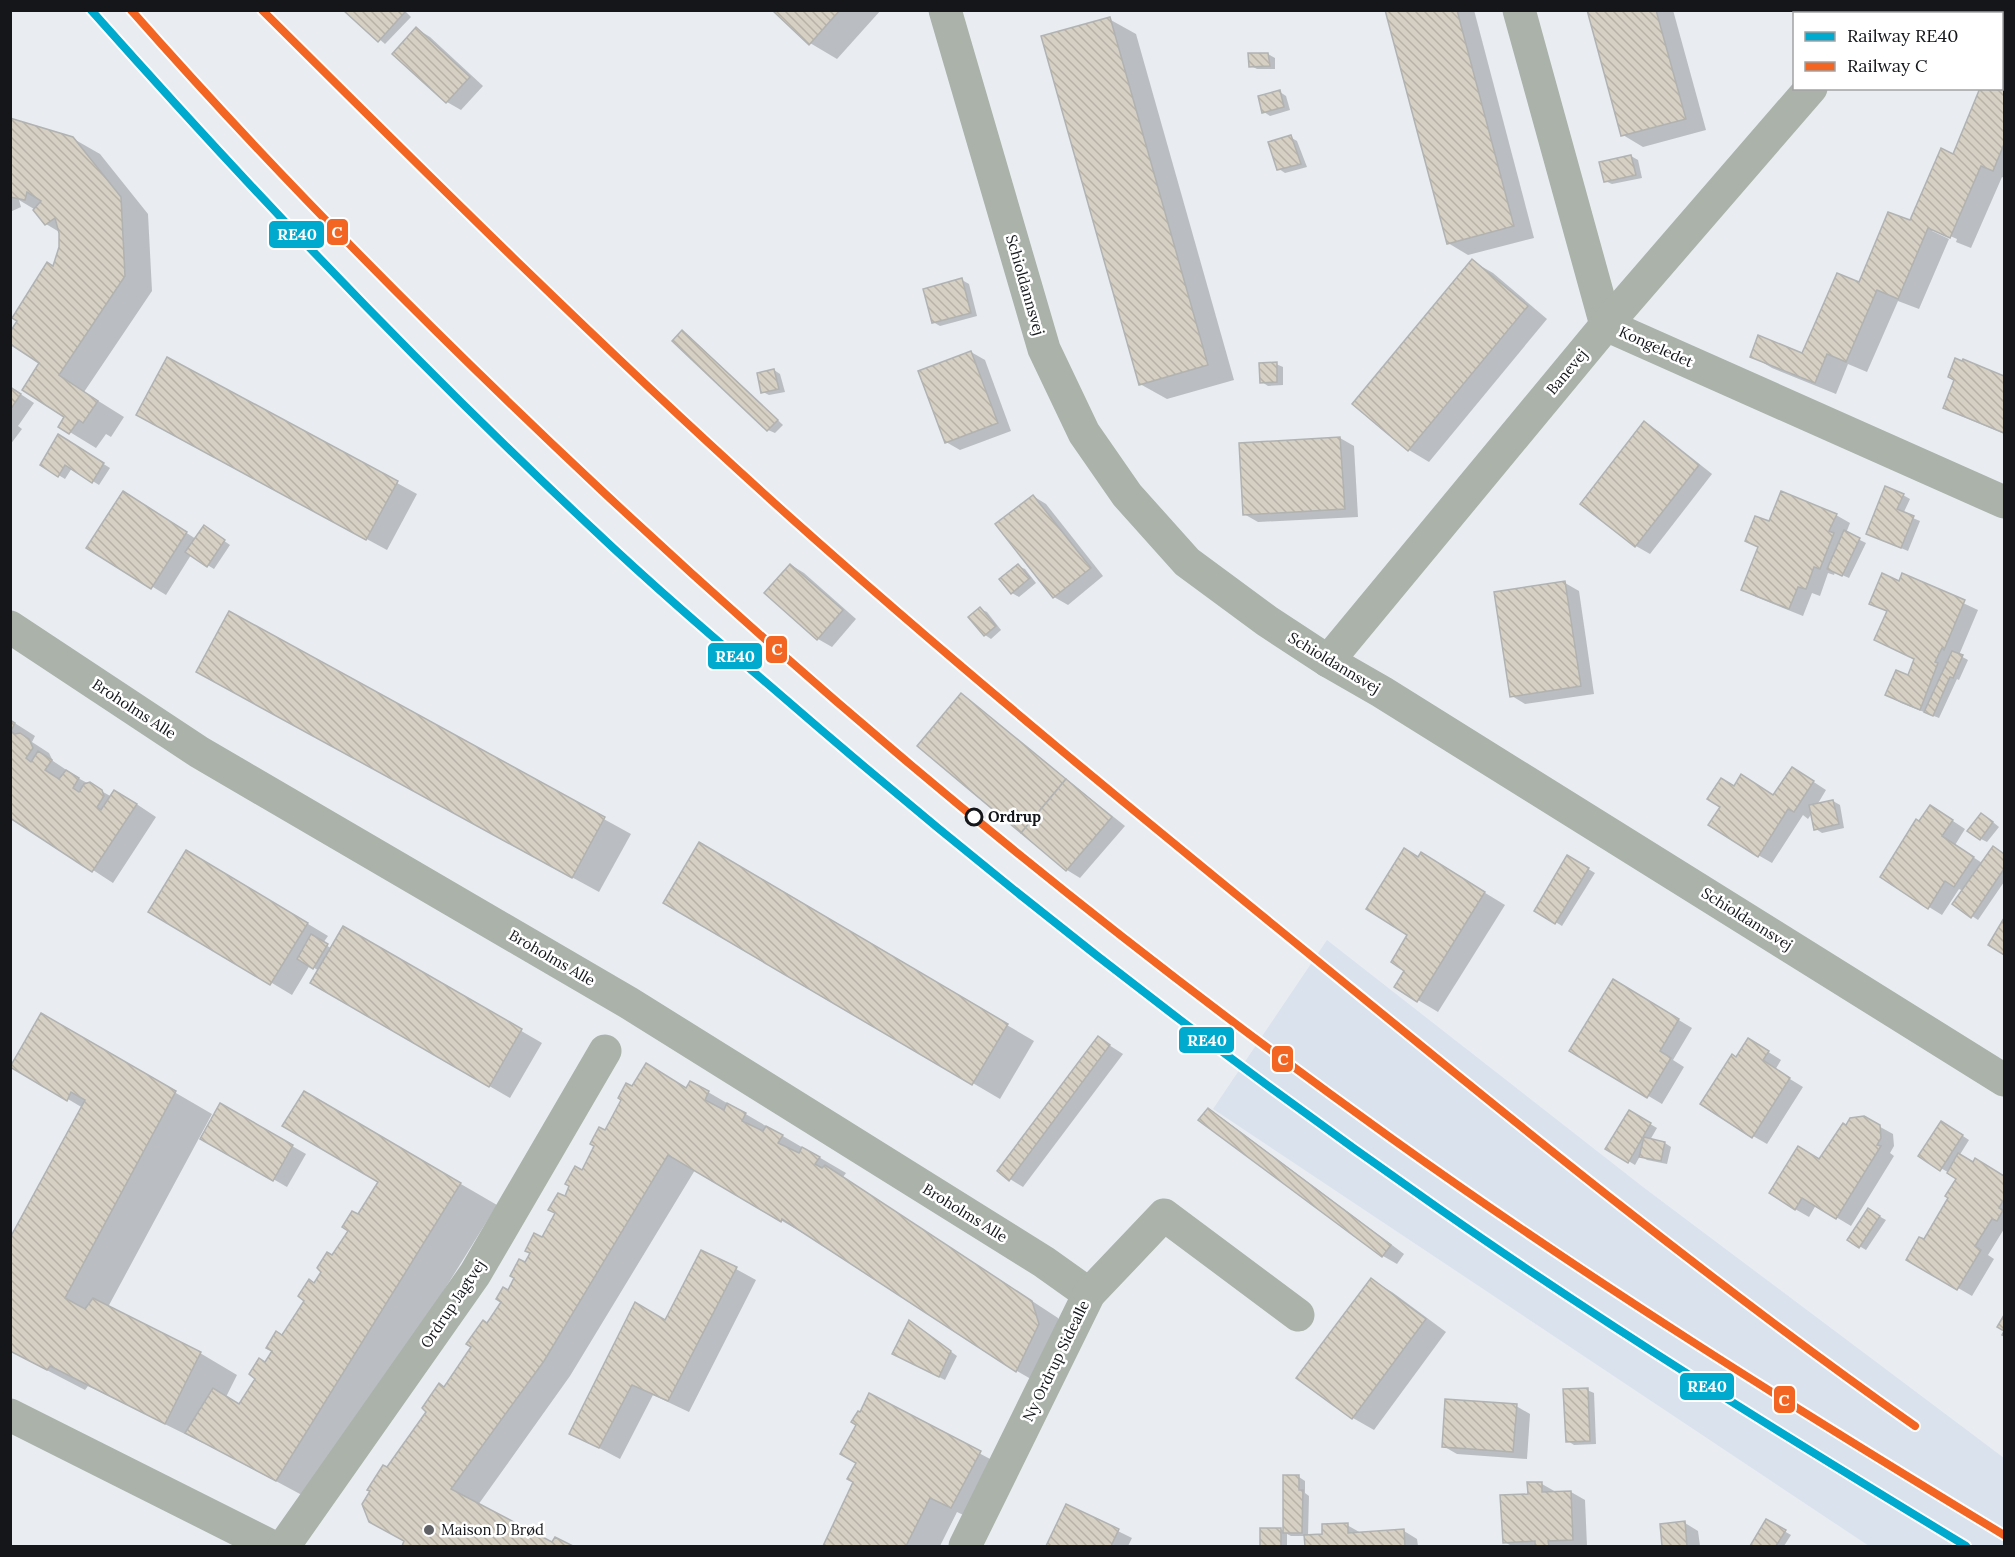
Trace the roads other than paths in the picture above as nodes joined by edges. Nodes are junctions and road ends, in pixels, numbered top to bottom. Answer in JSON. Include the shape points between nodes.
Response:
{"nodes":[{"id":1,"x":945,"y":10,"type":"edge"},
{"id":2,"x":1519,"y":10,"type":"edge"},
{"id":3,"x":1809,"y":90,"type":"edge"},
{"id":4,"x":1606,"y":326,"type":"junction"},
{"id":5,"x":2004,"y":501,"type":"edge"},
{"id":6,"x":10,"y":627,"type":"edge"},
{"id":7,"x":1328,"y":661,"type":"junction"},
{"id":8,"x":605,"y":1051,"type":"dead end"},
{"id":9,"x":2004,"y":1080,"type":"edge"},
{"id":10,"x":1089,"y":1294,"type":"junction"},
{"id":11,"x":1298,"y":1315,"type":"dead end"},
{"id":12,"x":10,"y":1415,"type":"edge"},
{"id":13,"x":272,"y":1546,"type":"edge"},
{"id":14,"x":284,"y":1546,"type":"edge"},
{"id":15,"x":965,"y":1546,"type":"edge"}],
"edges":[{"from":1,"to":7,"type":"street","name":"Schioldannsvej","via":[[1044,349],[1084,433],[1127,495],[1187,562]]},
{"from":2,"to":4,"type":"street","name":"Kongeledet"},
{"from":3,"to":4,"type":"street","name":"Banevej"},
{"from":4,"to":5,"type":"street","name":"Kongeledet"},
{"from":4,"to":7,"type":"street","name":"Banevej"},
{"from":6,"to":10,"type":"street","name":"Broholms Alle","via":[[199,752],[629,1003]]},
{"from":7,"to":9,"type":"street","name":"Schioldannsvej"},
{"from":8,"to":14,"type":"street","name":"Ordrup Jagtvej","via":[[475,1274]]},
{"from":10,"to":11,"type":"street","name":"Ny Ordrup Sidealle","via":[[1164,1215]]},
{"from":10,"to":15,"type":"street","name":"Ny Ordrup Sidealle"},
{"from":12,"to":13,"type":"street"}]}
